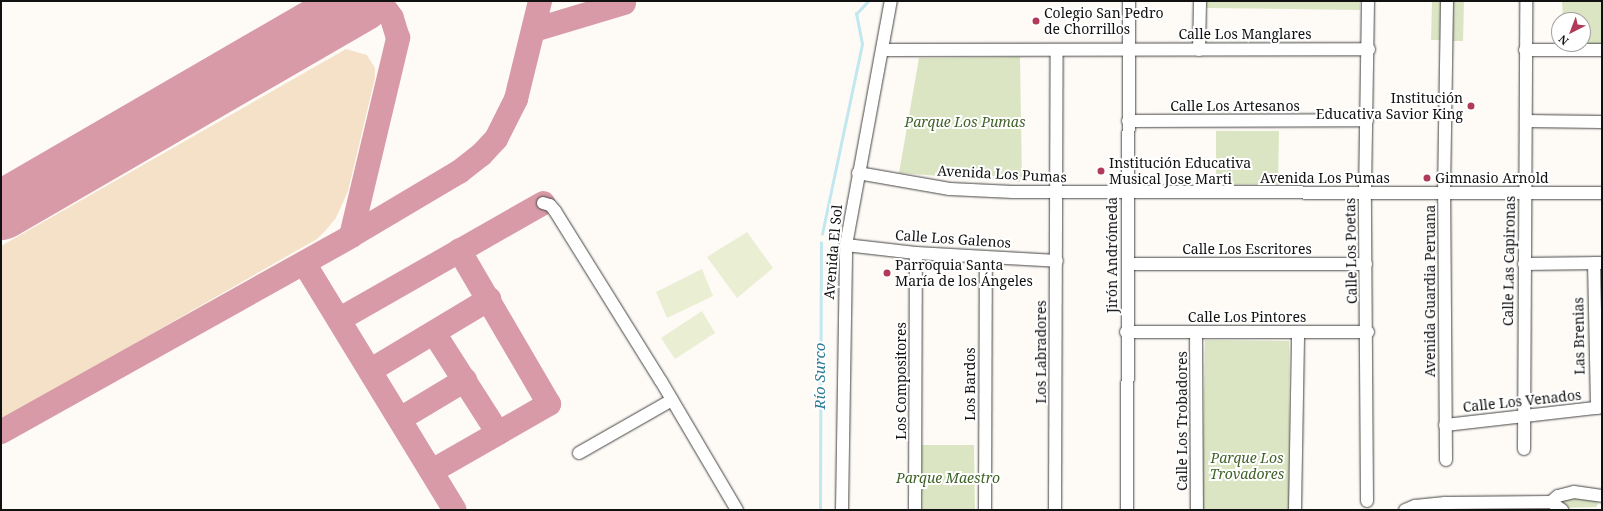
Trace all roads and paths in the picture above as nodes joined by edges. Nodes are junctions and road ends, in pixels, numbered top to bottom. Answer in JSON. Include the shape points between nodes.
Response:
{"nodes":[{"id":1,"x":891,"y":1,"type":"edge"},
{"id":2,"x":1129,"y":1,"type":"edge"},
{"id":3,"x":1200,"y":1,"type":"edge"},
{"id":4,"x":1368,"y":1,"type":"edge"},
{"id":5,"x":1447,"y":1,"type":"edge"},
{"id":6,"x":1526,"y":1,"type":"edge"},
{"id":7,"x":1128,"y":49,"type":"junction"},
{"id":8,"x":1369,"y":49,"type":"junction"},
{"id":9,"x":882,"y":50,"type":"junction"},
{"id":10,"x":1057,"y":50,"type":"junction"},
{"id":11,"x":1199,"y":50,"type":"junction"},
{"id":12,"x":1525,"y":50,"type":"junction"},
{"id":13,"x":1602,"y":50,"type":"edge"},
{"id":14,"x":1367,"y":120,"type":"junction"},
{"id":15,"x":1128,"y":121,"type":"junction"},
{"id":16,"x":1526,"y":121,"type":"junction"},
{"id":17,"x":1602,"y":122,"type":"edge"},
{"id":18,"x":858,"y":173,"type":"junction"},
{"id":19,"x":1058,"y":192,"type":"junction"},
{"id":20,"x":1524,"y":192,"type":"junction"},
{"id":21,"x":1602,"y":192,"type":"edge"},
{"id":22,"x":1127,"y":193,"type":"junction"},
{"id":23,"x":1366,"y":193,"type":"junction"},
{"id":24,"x":1444,"y":193,"type":"junction"},
{"id":25,"x":543,"y":202,"type":"dead end"},
{"id":26,"x":846,"y":245,"type":"junction"},
{"id":27,"x":916,"y":253,"type":"junction"},
{"id":28,"x":986,"y":258,"type":"junction"},
{"id":29,"x":1057,"y":261,"type":"junction"},
{"id":30,"x":1598,"y":263,"type":"edge"},
{"id":31,"x":1128,"y":264,"type":"junction"},
{"id":32,"x":1366,"y":264,"type":"junction"},
{"id":33,"x":1524,"y":264,"type":"junction"},
{"id":34,"x":1126,"y":332,"type":"junction"},
{"id":35,"x":1196,"y":332,"type":"junction"},
{"id":36,"x":1298,"y":332,"type":"junction"},
{"id":37,"x":1368,"y":332,"type":"junction"},
{"id":38,"x":672,"y":400,"type":"junction"},
{"id":39,"x":1599,"y":408,"type":"edge"},
{"id":40,"x":1522,"y":418,"type":"junction"},
{"id":41,"x":1445,"y":425,"type":"junction"},
{"id":42,"x":1524,"y":449,"type":"dead end"},
{"id":43,"x":579,"y":453,"type":"dead end"},
{"id":44,"x":1446,"y":460,"type":"dead end"},
{"id":45,"x":1602,"y":496,"type":"edge"},
{"id":46,"x":1367,"y":501,"type":"dead end"},
{"id":47,"x":1551,"y":502,"type":"junction"},
{"id":48,"x":737,"y":510,"type":"edge"},
{"id":49,"x":842,"y":510,"type":"edge"},
{"id":50,"x":915,"y":510,"type":"edge"},
{"id":51,"x":985,"y":510,"type":"edge"},
{"id":52,"x":1055,"y":510,"type":"edge"},
{"id":53,"x":1127,"y":510,"type":"edge"},
{"id":54,"x":1197,"y":510,"type":"edge"},
{"id":55,"x":1295,"y":510,"type":"edge"},
{"id":56,"x":1405,"y":510,"type":"edge"},
{"id":57,"x":1562,"y":510,"type":"edge"}],
"edges":[{"from":1,"to":9,"type":"street","name":"Avenida El Sol"},
{"from":2,"to":7,"type":"street","name":"Jirón Andrómeda"},
{"from":3,"to":11,"type":"street"},
{"from":4,"to":8,"type":"street","name":"Calle Los Poetas"},
{"from":5,"to":24,"type":"street","name":"Avenida Guardia Peruana"},
{"from":6,"to":12,"type":"street","name":"Calle Las Capironas"},
{"from":7,"to":10,"type":"street","name":"Calle Los Manglares"},
{"from":7,"to":11,"type":"street","name":"Calle Los Manglares"},
{"from":7,"to":15,"type":"street","name":"Jirón Andrómeda"},
{"from":8,"to":11,"type":"street","name":"Calle Los Manglares"},
{"from":8,"to":14,"type":"street","name":"Calle Los Poetas"},
{"from":9,"to":10,"type":"street","name":"Calle Los Manglares"},
{"from":9,"to":18,"type":"street","name":"Avenida El Sol"},
{"from":10,"to":19,"type":"street","name":"Los Labradores"},
{"from":12,"to":13,"type":"street"},
{"from":12,"to":16,"type":"street","name":"Calle Las Capironas"},
{"from":14,"to":15,"type":"street","name":"Calle Los Artesanos"},
{"from":14,"to":23,"type":"street","name":"Calle Los Poetas"},
{"from":15,"to":22,"type":"street","name":"Jirón Andrómeda"},
{"from":16,"to":17,"type":"street"},
{"from":16,"to":20,"type":"street","name":"Calle Las Capironas"},
{"from":18,"to":19,"type":"street","name":"Avenida Los Pumas","via":[[950,189]]},
{"from":18,"to":26,"type":"street","name":"Avenida El Sol"},
{"from":19,"to":22,"type":"street","name":"Avenida Los Pumas"},
{"from":19,"to":29,"type":"street","name":"Los Labradores"},
{"from":20,"to":21,"type":"street","name":"Avenida Los Pumas"},
{"from":20,"to":24,"type":"street","name":"Avenida Los Pumas"},
{"from":20,"to":33,"type":"street","name":"Calle Las Capironas"},
{"from":22,"to":23,"type":"street","name":"Avenida Los Pumas"},
{"from":22,"to":31,"type":"street","name":"Jirón Andrómeda"},
{"from":23,"to":24,"type":"street","name":"Avenida Los Pumas"},
{"from":23,"to":32,"type":"street","name":"Calle Los Poetas"},
{"from":24,"to":41,"type":"street","name":"Avenida Guardia Peruana"},
{"from":25,"to":38,"type":"street","via":[[555,211]]},
{"from":26,"to":27,"type":"street","name":"Calle Los Galenos"},
{"from":26,"to":49,"type":"street","name":"Avenida El Sol"},
{"from":27,"to":28,"type":"street","name":"Calle Los Galenos"},
{"from":27,"to":50,"type":"street","name":"Los Compositores"},
{"from":28,"to":29,"type":"street","name":"Calle Los Galenos"},
{"from":28,"to":51,"type":"street","name":"Los Bardos"},
{"from":29,"to":52,"type":"street","name":"Los Labradores"},
{"from":30,"to":33,"type":"street"},
{"from":30,"to":39,"type":"street","name":"Las Brenias"},
{"from":31,"to":32,"type":"street","name":"Calle Los Escritores"},
{"from":31,"to":34,"type":"street","name":"Jirón Andrómeda"},
{"from":32,"to":37,"type":"street","name":"Calle Los Poetas"},
{"from":33,"to":40,"type":"street","name":"Calle Las Capironas"},
{"from":34,"to":35,"type":"street","name":"Calle Los Pintores"},
{"from":34,"to":53,"type":"street","name":"Jirón Andrómeda"},
{"from":35,"to":36,"type":"street","name":"Calle Los Pintores"},
{"from":35,"to":54,"type":"street","name":"Calle Los Trobadores"},
{"from":36,"to":37,"type":"street","name":"Calle Los Pintores"},
{"from":36,"to":55,"type":"street"},
{"from":37,"to":46,"type":"street","name":"Calle Los Poetas"},
{"from":38,"to":43,"type":"street"},
{"from":38,"to":48,"type":"street"},
{"from":39,"to":40,"type":"street","name":"Calle Los Venados"},
{"from":40,"to":41,"type":"street","name":"Calle Los Venados"},
{"from":40,"to":42,"type":"street","name":"Calle Las Capironas"},
{"from":41,"to":44,"type":"street","name":"Avenida Guardia Peruana"},
{"from":45,"to":47,"type":"street","via":[[1574,492],[1558,496]]},
{"from":47,"to":56,"type":"street","via":[[1445,503],[1415,506]]},
{"from":47,"to":57,"type":"street"}]}
